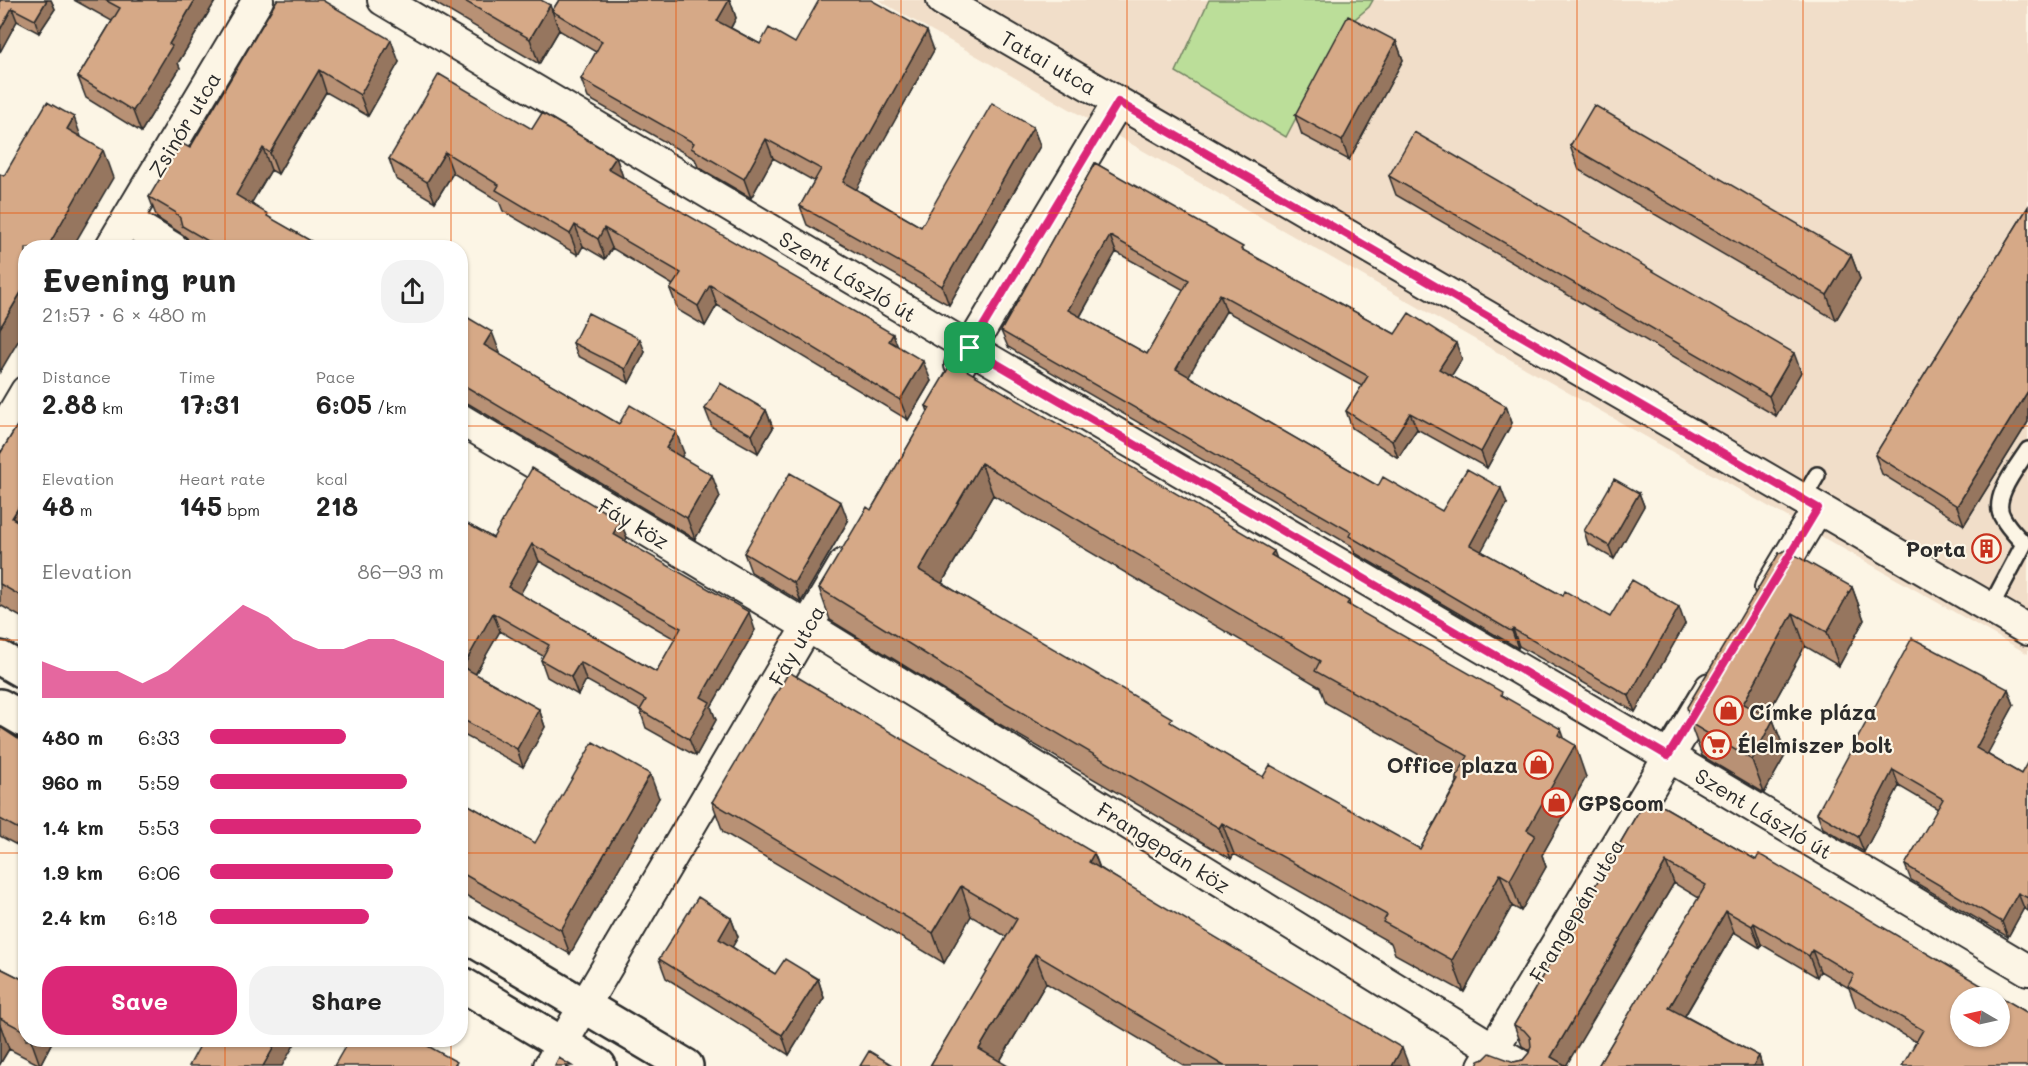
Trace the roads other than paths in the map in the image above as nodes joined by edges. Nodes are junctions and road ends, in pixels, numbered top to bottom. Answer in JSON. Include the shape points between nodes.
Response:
{"nodes":[{"id":1,"x":258,"y":0,"type":"edge"},
{"id":2,"x":383,"y":0,"type":"edge"},
{"id":3,"x":942,"y":0,"type":"edge"},
{"id":4,"x":1118,"y":102,"type":"junction"},
{"id":5,"x":127,"y":220,"type":"junction"},
{"id":6,"x":115,"y":240,"type":"edge"},
{"id":7,"x":160,"y":240,"type":"edge"},
{"id":8,"x":970,"y":348,"type":"junction"},
{"id":9,"x":946,"y":389,"type":"edge"},
{"id":10,"x":18,"y":405,"type":"edge"},
{"id":11,"x":468,"y":424,"type":"edge"},
{"id":12,"x":0,"y":435,"type":"edge"},
{"id":13,"x":2028,"y":450,"type":"edge"},
{"id":14,"x":1813,"y":494,"type":"junction"},
{"id":15,"x":855,"y":544,"type":"edge"},
{"id":16,"x":2026,"y":544,"type":"edge"},
{"id":17,"x":1758,"y":608,"type":"edge"},
{"id":18,"x":1990,"y":608,"type":"junction"},
{"id":19,"x":807,"y":627,"type":"junction"},
{"id":20,"x":2028,"y":630,"type":"edge"},
{"id":21,"x":0,"y":658,"type":"edge"},
{"id":22,"x":1722,"y":667,"type":"edge"},
{"id":23,"x":18,"y":668,"type":"edge"},
{"id":24,"x":0,"y":706,"type":"edge"},
{"id":25,"x":18,"y":716,"type":"edge"},
{"id":26,"x":1668,"y":756,"type":"junction"},
{"id":27,"x":468,"y":937,"type":"edge"},
{"id":28,"x":2028,"y":970,"type":"edge"},
{"id":29,"x":468,"y":989,"type":"edge"},
{"id":30,"x":585,"y":1006,"type":"junction"},
{"id":31,"x":556,"y":1055,"type":"edge"},
{"id":32,"x":1488,"y":1058,"type":"edge"},
{"id":33,"x":599,"y":1066,"type":"edge"},
{"id":34,"x":686,"y":1066,"type":"edge"},
{"id":35,"x":1522,"y":1066,"type":"edge"}],
"edges":[{"from":1,"to":5,"type":"street","name":"Zsinór utca"},
{"from":2,"to":8,"type":"street","name":"Szent László út"},
{"from":3,"to":4,"type":"street","name":"Tatai utca"},
{"from":4,"to":8,"type":"street"},
{"from":4,"to":14,"type":"street","name":"Tatai utca"},
{"from":5,"to":6,"type":"street","name":"Zsinór utca"},
{"from":5,"to":7,"type":"street"},
{"from":8,"to":9,"type":"street"},
{"from":8,"to":26,"type":"street","name":"Szent László út"},
{"from":10,"to":12,"type":"street"},
{"from":11,"to":19,"type":"street","name":"Fáy köz"},
{"from":13,"to":16,"type":"lane","via":[[1999,502],[2001,517]]},
{"from":14,"to":17,"type":"street"},
{"from":14,"to":18,"type":"street","name":"Tatai utca"},
{"from":15,"to":19,"type":"street","name":"Fáy utca"},
{"from":16,"to":18,"type":"lane"},
{"from":18,"to":20,"type":"street","name":"Tatai utca"},
{"from":19,"to":30,"type":"street","name":"Fáy utca"},
{"from":19,"to":32,"type":"street","name":"Frangepán köz"},
{"from":21,"to":23,"type":"street"},
{"from":22,"to":26,"type":"street","name":"Frangepán utca"},
{"from":24,"to":25,"type":"street"},
{"from":26,"to":28,"type":"street","name":"Szent László út"},
{"from":26,"to":32,"type":"street","name":"Frangepán utca"},
{"from":27,"to":30,"type":"street"},
{"from":29,"to":31,"type":"street"},
{"from":30,"to":31,"type":"street","name":"Fáy utca"},
{"from":30,"to":34,"type":"street"},
{"from":31,"to":33,"type":"street"},
{"from":32,"to":35,"type":"street","name":"Frangepán köz"}]}
